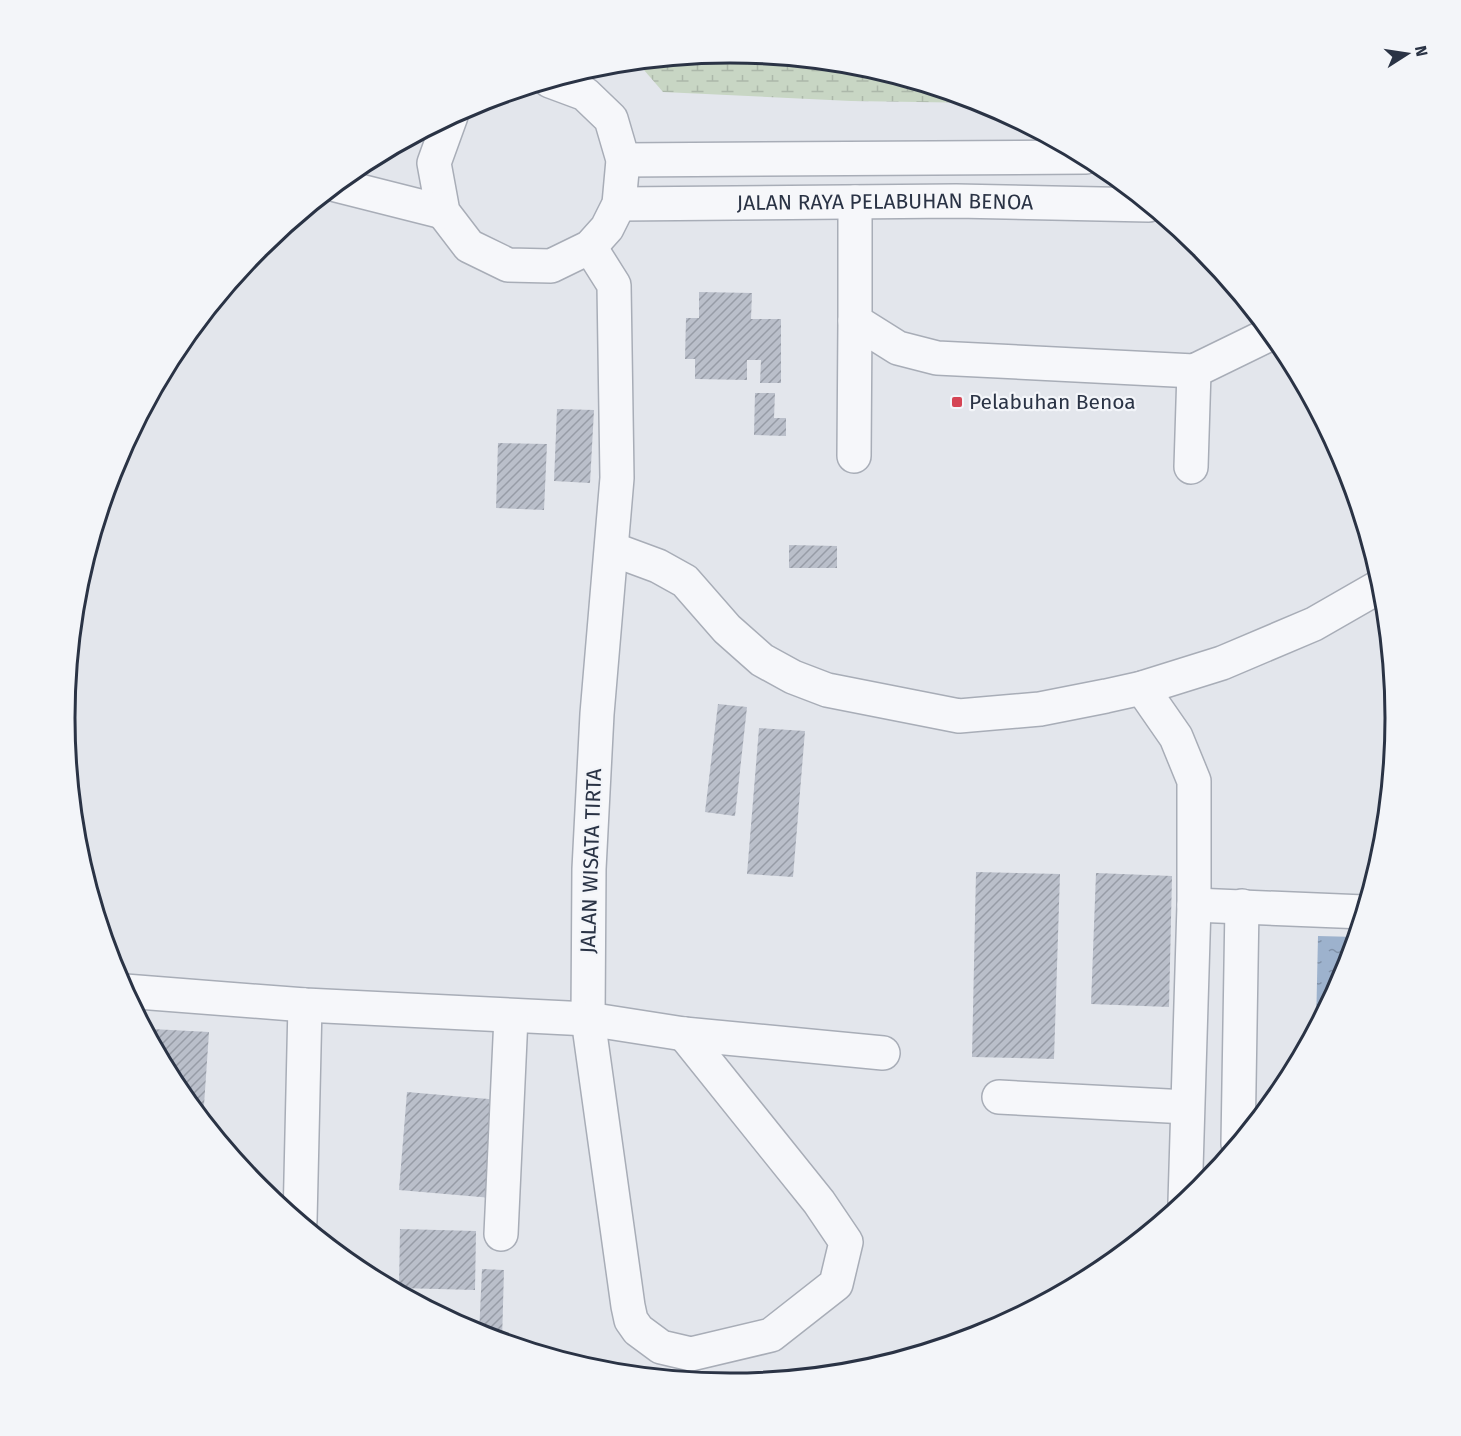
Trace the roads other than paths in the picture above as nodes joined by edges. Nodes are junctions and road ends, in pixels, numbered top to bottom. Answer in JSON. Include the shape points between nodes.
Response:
{"nodes":[{"id":1,"x":579,"y":83,"type":"edge"},
{"id":2,"x":446,"y":128,"type":"edge"},
{"id":3,"x":1068,"y":157,"type":"edge"},
{"id":4,"x":623,"y":160,"type":"junction"},
{"id":5,"x":346,"y":188,"type":"edge"},
{"id":6,"x":855,"y":202,"type":"junction"},
{"id":7,"x":619,"y":204,"type":"junction"},
{"id":8,"x":1136,"y":204,"type":"edge"},
{"id":9,"x":442,"y":212,"type":"junction"},
{"id":10,"x":590,"y":247,"type":"junction"},
{"id":11,"x":855,"y":321,"type":"junction"},
{"id":12,"x":1263,"y":337,"type":"edge"},
{"id":13,"x":1194,"y":370,"type":"junction"},
{"id":14,"x":854,"y":456,"type":"dead end"},
{"id":15,"x":1191,"y":467,"type":"dead end"},
{"id":16,"x":612,"y":549,"type":"junction"},
{"id":17,"x":1373,"y":590,"type":"edge"},
{"id":18,"x":1142,"y":688,"type":"junction"},
{"id":19,"x":1194,"y":905,"type":"junction"},
{"id":20,"x":1242,"y":906,"type":"junction"},
{"id":21,"x":1356,"y":912,"type":"edge"},
{"id":22,"x":136,"y":992,"type":"edge"},
{"id":23,"x":305,"y":1005,"type":"junction"},
{"id":24,"x":511,"y":1017,"type":"junction"},
{"id":25,"x":588,"y":1019,"type":"junction"},
{"id":26,"x":684,"y":1034,"type":"junction"},
{"id":27,"x":883,"y":1053,"type":"dead end"},
{"id":28,"x":999,"y":1097,"type":"dead end"},
{"id":29,"x":1187,"y":1107,"type":"junction"},
{"id":30,"x":1238,"y":1131,"type":"edge"},
{"id":31,"x":1185,"y":1189,"type":"edge"},
{"id":32,"x":300,"y":1211,"type":"edge"},
{"id":33,"x":501,"y":1234,"type":"dead end"}],
"edges":[{"from":1,"to":4,"type":"street","via":[[610,119]]},
{"from":2,"to":9,"type":"street","via":[[434,163]]},
{"from":3,"to":4,"type":"street","name":"JALAN RAYA PELABUHAN BENOA"},
{"from":4,"to":7,"type":"street"},
{"from":5,"to":9,"type":"street"},
{"from":6,"to":7,"type":"street","name":"JALAN RAYA PELABUHAN BENOA"},
{"from":6,"to":8,"type":"street","name":"JALAN RAYA PELABUHAN BENOA"},
{"from":6,"to":11,"type":"street"},
{"from":7,"to":10,"type":"street","via":[[608,228]]},
{"from":9,"to":10,"type":"street","via":[[469,246],[508,265],[551,266]]},
{"from":10,"to":16,"type":"street","name":"JALAN WISATA TIRTA","via":[[614,285],[617,478]]},
{"from":11,"to":13,"type":"street","via":[[898,348],[937,358]]},
{"from":11,"to":14,"type":"street"},
{"from":12,"to":13,"type":"street"},
{"from":13,"to":15,"type":"street"},
{"from":16,"to":18,"type":"street","via":[[685,581],[762,660],[827,690],[959,716],[1040,709]]},
{"from":16,"to":25,"type":"street","name":"JALAN WISATA TIRTA","via":[[595,750]]},
{"from":17,"to":18,"type":"street","via":[[1294,633],[1222,663]]},
{"from":18,"to":19,"type":"street","via":[[1176,737],[1194,781]]},
{"from":19,"to":20,"type":"street"},
{"from":19,"to":29,"type":"street"},
{"from":20,"to":21,"type":"street"},
{"from":20,"to":30,"type":"street"},
{"from":22,"to":23,"type":"street"},
{"from":23,"to":24,"type":"street"},
{"from":23,"to":32,"type":"street"},
{"from":24,"to":25,"type":"street"},
{"from":24,"to":33,"type":"street"},
{"from":25,"to":26,"type":"street"},
{"from":25,"to":26,"type":"street","name":"JALAN WISATA TIRTA","via":[[632,1320],[638,1330],[661,1347],[691,1354],[771,1335],[836,1284],[846,1242],[819,1202]]},
{"from":26,"to":27,"type":"street"},
{"from":28,"to":29,"type":"street"},
{"from":29,"to":31,"type":"street"}]}
